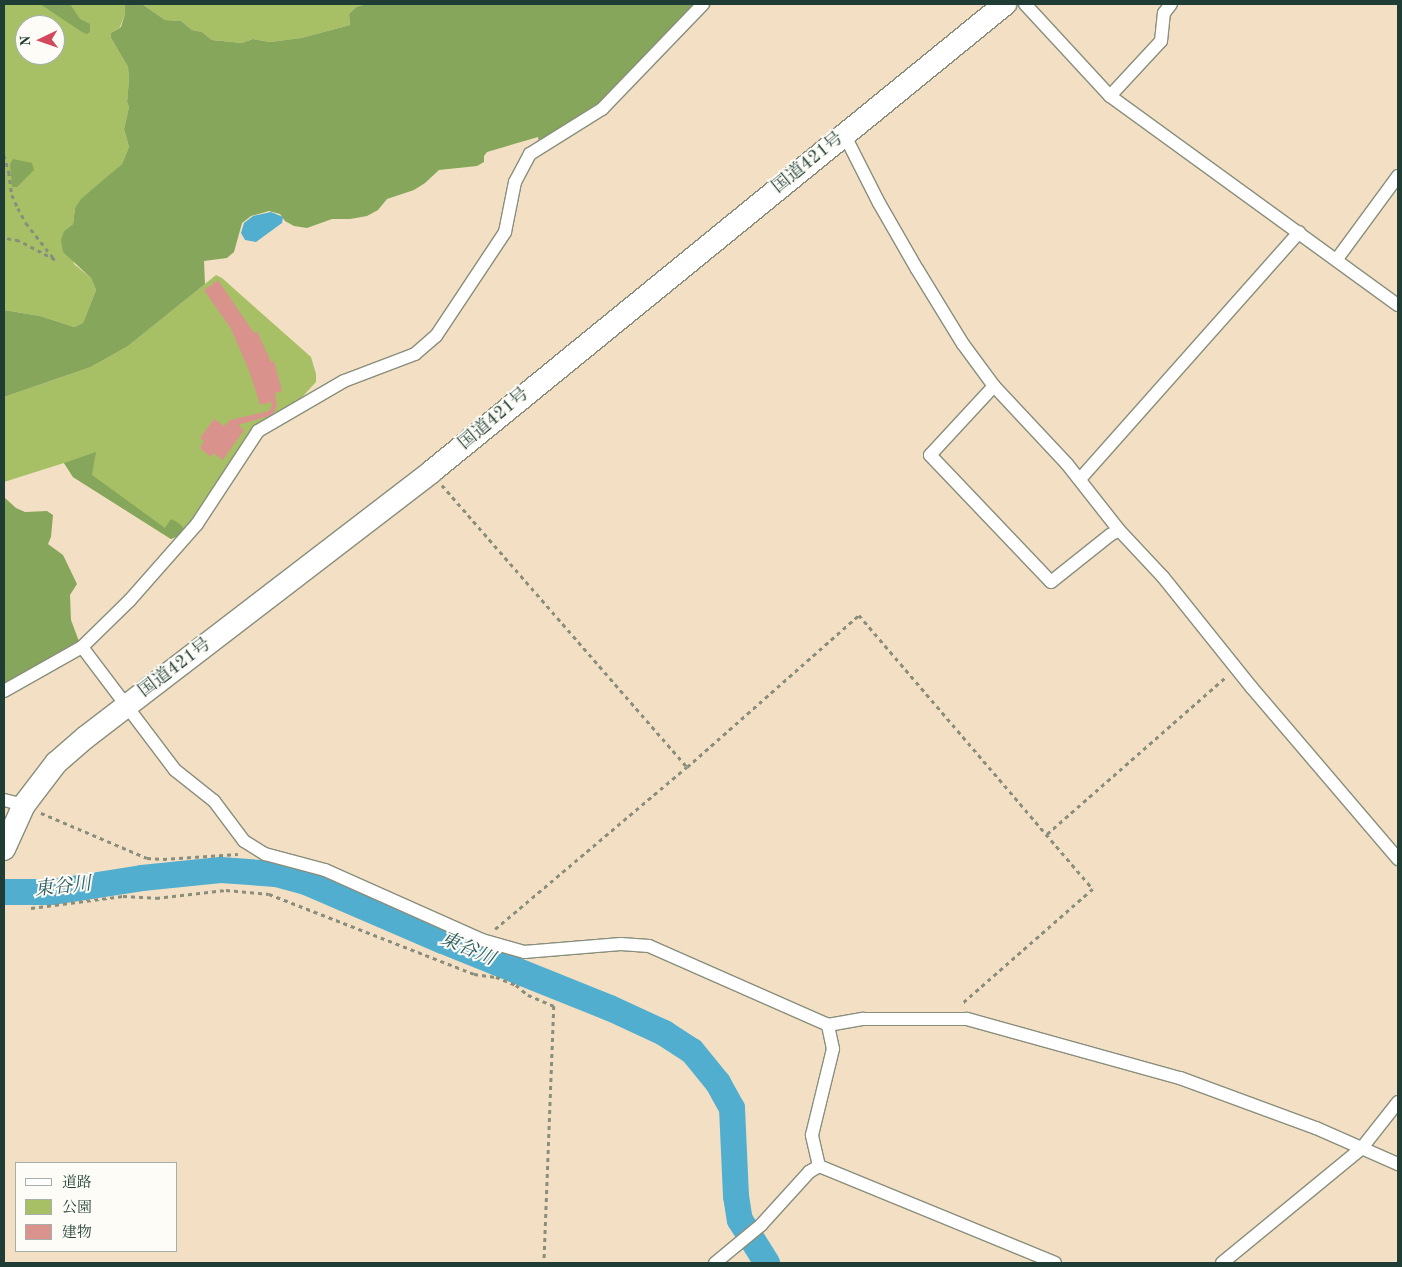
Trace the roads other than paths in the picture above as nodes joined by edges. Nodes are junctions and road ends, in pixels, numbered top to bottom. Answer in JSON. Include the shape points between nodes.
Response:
{"nodes":[{"id":1,"x":703,"y":4,"type":"edge"},
{"id":2,"x":1005,"y":4,"type":"edge"},
{"id":3,"x":1025,"y":4,"type":"edge"},
{"id":4,"x":1171,"y":4,"type":"edge"},
{"id":5,"x":1110,"y":96,"type":"junction"},
{"id":6,"x":844,"y":134,"type":"junction"},
{"id":7,"x":1398,"y":176,"type":"edge"},
{"id":8,"x":1299,"y":232,"type":"junction"},
{"id":9,"x":1337,"y":259,"type":"junction"},
{"id":10,"x":1398,"y":305,"type":"edge"},
{"id":11,"x":994,"y":386,"type":"junction"},
{"id":12,"x":1080,"y":479,"type":"junction"},
{"id":13,"x":1119,"y":530,"type":"junction"},
{"id":14,"x":82,"y":647,"type":"junction"},
{"id":15,"x":4,"y":690,"type":"edge"},
{"id":16,"x":126,"y":704,"type":"junction"},
{"id":17,"x":14,"y":803,"type":"edge"},
{"id":18,"x":4,"y":849,"type":"edge"},
{"id":19,"x":1398,"y":859,"type":"edge"},
{"id":20,"x":828,"y":1025,"type":"junction"},
{"id":21,"x":1398,"y":1102,"type":"edge"},
{"id":22,"x":1361,"y":1149,"type":"junction"},
{"id":23,"x":1398,"y":1164,"type":"edge"},
{"id":24,"x":819,"y":1166,"type":"junction"},
{"id":25,"x":715,"y":1263,"type":"edge"},
{"id":26,"x":1055,"y":1263,"type":"edge"},
{"id":27,"x":1222,"y":1263,"type":"edge"}],
"edges":[{"from":1,"to":14,"type":"street","via":[[602,109],[530,154],[515,182],[505,232],[436,336],[415,354],[344,381],[258,432],[197,524],[130,600]]},
{"from":2,"to":6,"type":"highway","name":"国道421号"},
{"from":3,"to":5,"type":"street"},
{"from":4,"to":5,"type":"street","via":[[1164,13],[1161,41]]},
{"from":5,"to":8,"type":"street"},
{"from":6,"to":11,"type":"street","via":[[917,269],[963,344]]},
{"from":6,"to":16,"type":"highway","name":"国道421号","via":[[431,472]]},
{"from":7,"to":9,"type":"street"},
{"from":8,"to":9,"type":"street"},
{"from":8,"to":12,"type":"street"},
{"from":9,"to":10,"type":"street"},
{"from":11,"to":12,"type":"street"},
{"from":11,"to":13,"type":"street","via":[[930,455],[1051,582]]},
{"from":12,"to":13,"type":"street"},
{"from":13,"to":19,"type":"street","via":[[1163,577]]},
{"from":14,"to":15,"type":"street"},
{"from":14,"to":16,"type":"street"},
{"from":16,"to":17,"type":"highway","name":"国道421号","via":[[56,762]]},
{"from":16,"to":20,"type":"street","via":[[175,770],[214,801],[244,841],[265,854],[324,870],[482,940],[524,952],[621,944],[649,946]]},
{"from":17,"to":18,"type":"highway","name":"国道421号"},
{"from":20,"to":22,"type":"street","via":[[863,1019],[954,1018],[1030,1035],[1180,1078],[1316,1128]]},
{"from":20,"to":24,"type":"street","via":[[833,1049],[812,1135]]},
{"from":21,"to":22,"type":"street"},
{"from":22,"to":23,"type":"street"},
{"from":22,"to":27,"type":"street"},
{"from":24,"to":25,"type":"street","via":[[809,1172],[761,1225]]},
{"from":24,"to":26,"type":"street"}]}
